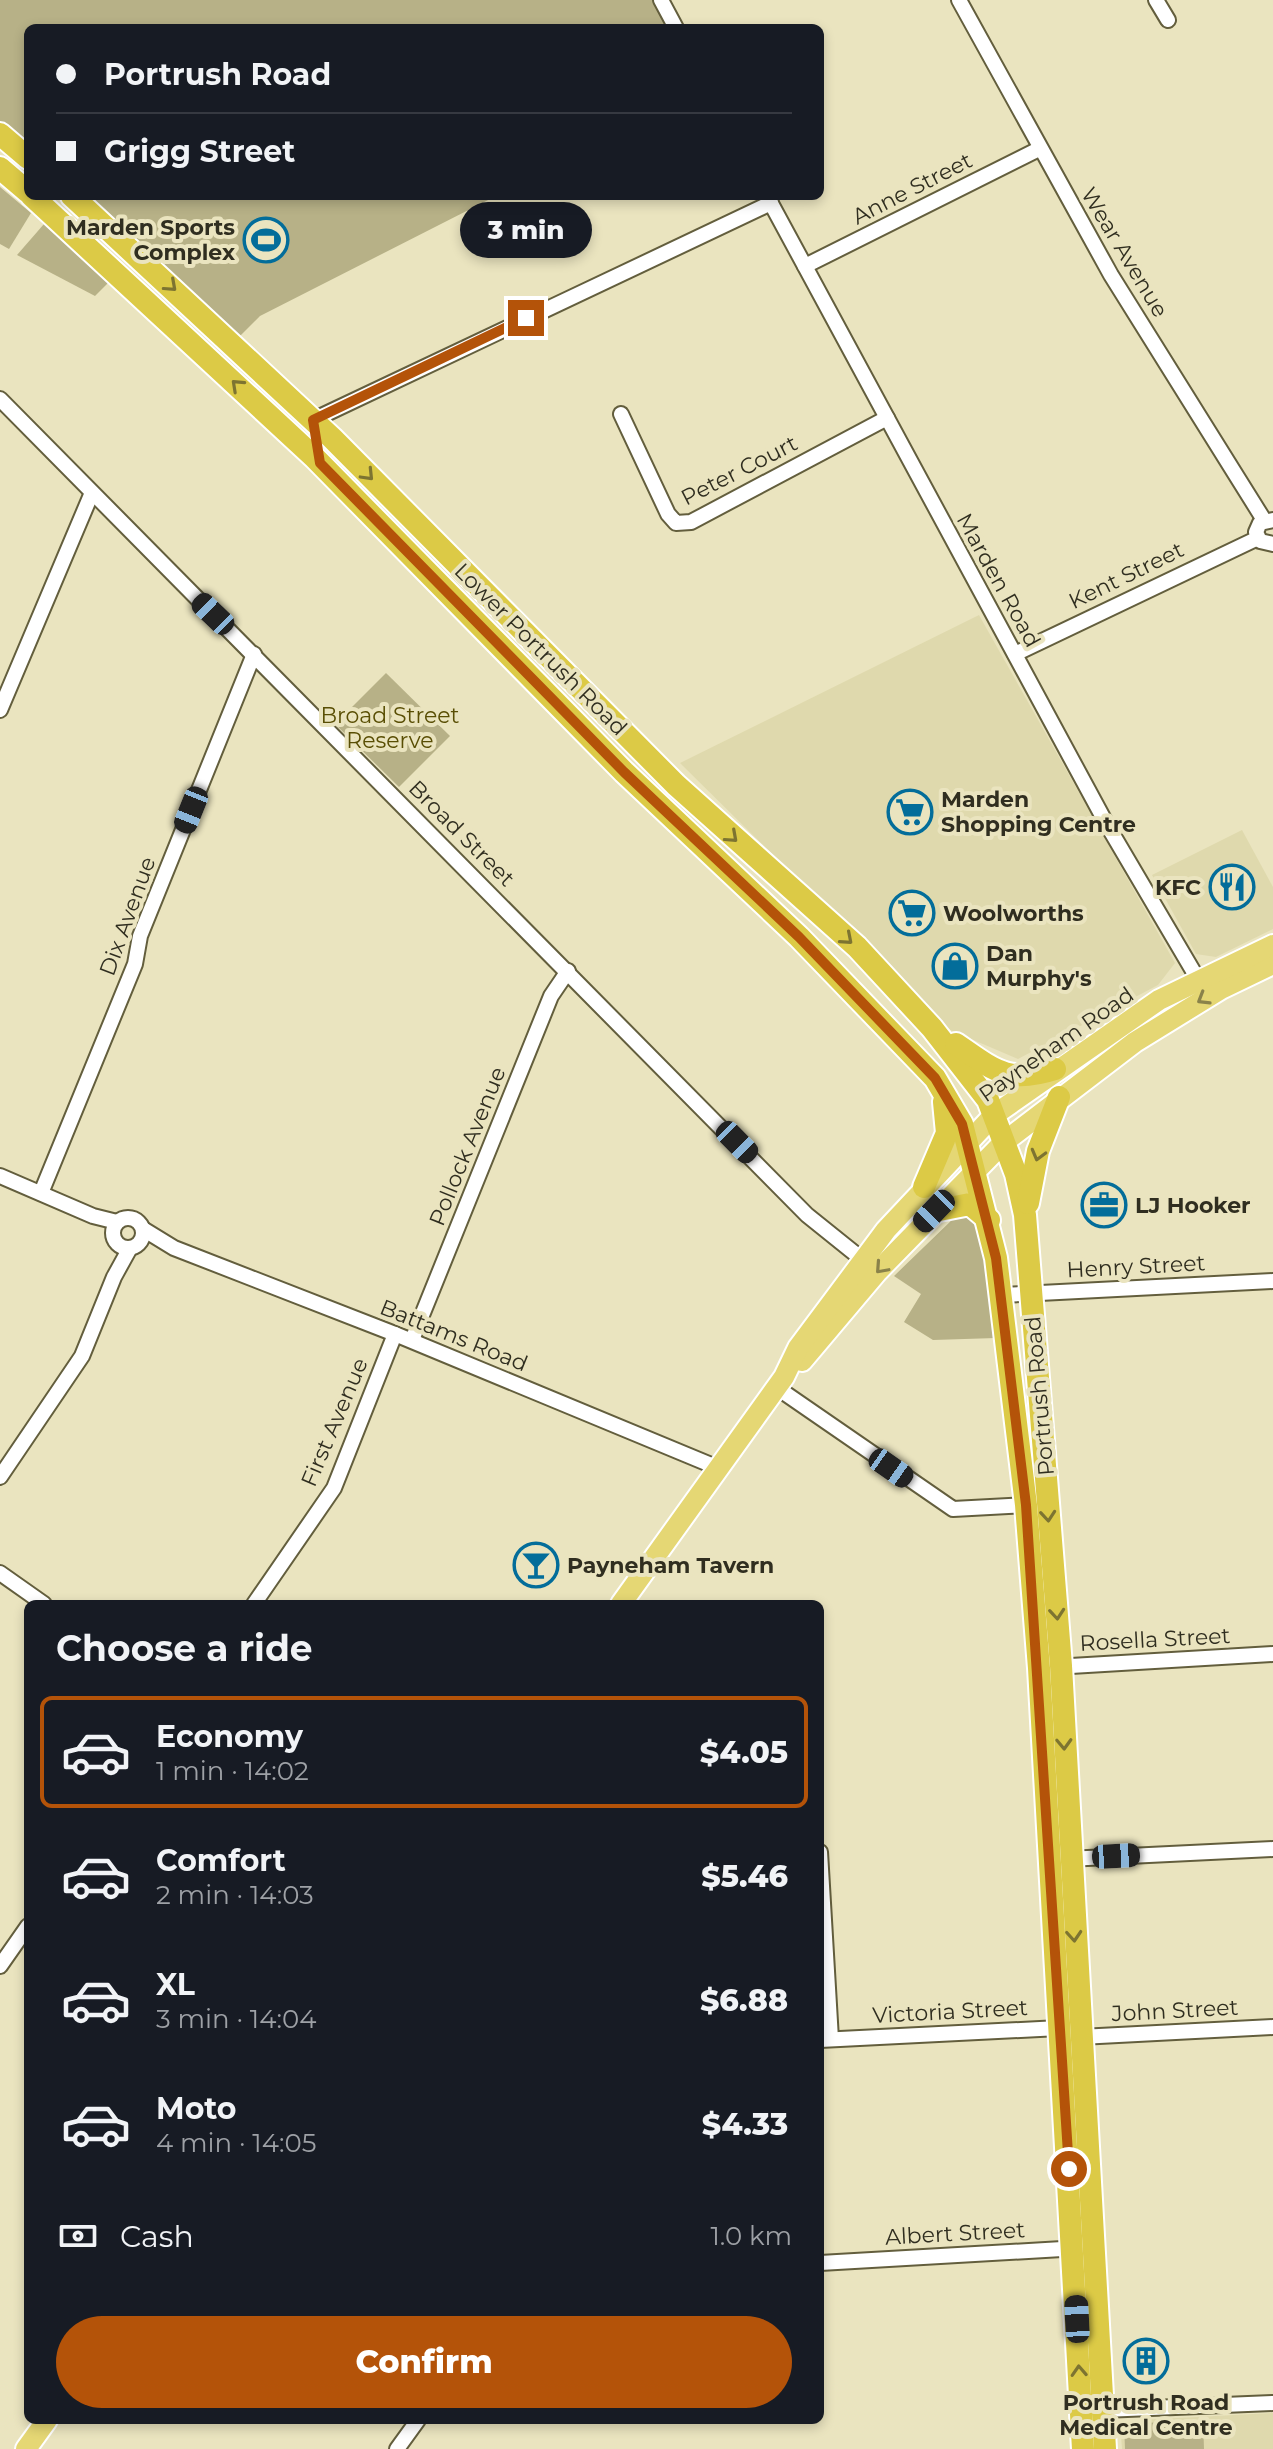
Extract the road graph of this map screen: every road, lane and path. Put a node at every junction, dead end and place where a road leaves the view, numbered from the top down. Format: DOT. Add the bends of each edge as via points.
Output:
graph roads {
  1 [pos="661,0"];
  2 [pos="959,0"];
  3 [pos="1156,0"];
  4 [pos="1168,20"];
  5 [pos="674,24"];
  6 [pos="0,134"];
  7 [pos="1039,149"];
  8 [pos="24,155"];
  9 [pos="11,171"];
  10 [pos="24,187"];
  11 [pos="76,200"];
  12 [pos="767,200"];
  13 [pos="770,200"];
  14 [pos="48,204"];
  15 [pos="805,266"];
  16 [pos="0,399"];
  17 [pos="268,413"];
  18 [pos="621,414"];
  19 [pos="887,418"];
  20 [pos="313,420"];
  21 [pos="320,463"];
  22 [pos="91,495"];
  23 [pos="1269,520"];
  24 [pos="1258,538"];
  25 [pos="1273,544"];
  26 [pos="254,654"];
  27 [pos="1015,654"];
  28 [pos="0,710"];
  29 [pos="624,772"];
  30 [pos="676,785"];
  31 [pos="692,832"];
  32 [pos="1273,945"];
  33 [pos="1273,964"];
  34 [pos="568,971"];
  35 [pos="1199,981"];
  36 [pos="932,1028"];
  37 [pos="1055,1069"];
  38 [pos="943,1090"];
  39 [pos="1059,1097"];
  40 [pos="994,1115"];
  41 [pos="967,1142"];
  42 [pos="1004,1142"];
  43 [pos="976,1170"];
  44 [pos="0,1176"];
  45 [pos="924,1187"];
  46 [pos="41,1193"];
  47 [pos="934,1211"];
  48 [pos="1025,1215"];
  49 [pos="989,1220"];
  50 [pos="143,1229"];
  51 [pos="123,1238"];
  52 [pos="174,1248"];
  53 [pos="863,1260"];
  54 [pos="1273,1281"];
  55 [pos="1031,1294"];
  56 [pos="1002,1295"];
  57 [pos="395,1334"];
  58 [pos="412,1340"];
  59 [pos="780,1382"];
  60 [pos="716,1467"];
  61 [pos="0,1477"];
  62 [pos="1026,1505"];
  63 [pos="0,1573"];
  64 [pos="38,1600"];
  65 [pos="257,1600"];
  66 [pos="624,1600"];
  67 [pos="1273,1654"];
  68 [pos="1050,1667"];
  69 [pos="1273,1849"];
  70 [pos="1060,1859"];
  71 [pos="24,1932"];
  72 [pos="0,1966"];
  73 [pos="824,1977"];
  74 [pos="1273,2027"];
  75 [pos="1070,2033"];
  76 [pos="826,2040"];
  77 [pos="1083,2248"];
  78 [pos="824,2263"];
  79 [pos="1273,2403"];
  80 [pos="1103,2410"];
  81 [pos="44,2424"];
  82 [pos="415,2424"];
  83 [pos="26,2449"];
  84 [pos="397,2449"];
  85 [pos="1083,2449"];
  86 [pos="1105,2449"];
  1 -- 5 [label="street"];
  2 -- 7 [label="street, Wear Avenue"];
  3 -- 4 [label="street"];
  6 -- 8 [label="highway"];
  7 -- 15 [label="street, Anne Street"];
  7 -- 23 [label="street, Wear Avenue" via="1113,278"];
  9 -- 10 [label="highway, Lower Portrush Road"];
  11 -- 20 [label="highway, Lower Portrush Road, one-way"];
  12 -- 20 [label="street"];
  13 -- 15 [label="street, Marden Road"];
  17 -- 14 [label="highway, Lower Portrush Road, one-way"];
  15 -- 19 [label="street, Marden Road"];
  16 -- 22 [label="street, Broad Street"];
  17 -- 20 [label="highway"];
  17 -- 21 [label="highway, Lower Portrush Road"];
  18 -- 19 [label="street, Peter Court" via="676,523 691,522"];
  19 -- 27 [label="street, Marden Road"];
  20 -- 21 [label="highway"];
  20 -- 30 [label="highway, Lower Portrush Road, one-way"];
  21 -- 29 [label="highway, Lower Portrush Road"];
  22 -- 26 [label="street, Broad Street"];
  22 -- 28 [label="street"];
  23 -- 24 [label="street" via="1257,526"];
  24 -- 25 [label="street"];
  24 -- 27 [label="street, Kent Street"];
  26 -- 34 [label="street, Broad Street"];
  26 -- 46 [label="street, Dix Avenue"];
  27 -- 35 [label="street, Marden Road"];
  29 -- 30 [label="highway"];
  29 -- 31 [label="highway, Lower Portrush Road"];
  30 -- 31 [label="highway"];
  30 -- 36 [label="highway, Lower Portrush Road, one-way" via="857,947"];
  31 -- 38 [label="highway, Lower Portrush Road"];
  32 -- 35 [label="main road, Payneham Road"];
  33 -- 39 [label="main road, Payneham Road, one-way" via="1172,1017"];
  34 -- 53 [label="street, Broad Street" via="807,1215"];
  34 -- 58 [label="street, Pollock Avenue" via="551,996"];
  35 -- 37 [label="main road, Payneham Road" via="1159,1000"];
  36 -- 37 [label="highway" via="1010,1075 1029,1077"];
  36 -- 40 [label="highway, Lower Portrush Road" via="976,1080"];
  37 -- 40 [label="main road, Payneham Road"];
  38 -- 41 [label="highway, Lower Portrush Road"];
  38 -- 45 [label="highway" via="947,1133"];
  39 -- 42 [label="main road, Payneham Road"];
  39 -- 48 [label="highway, one-way" via="1038,1151"];
  40 -- 41 [label="main road, Payneham Road"];
  40 -- 42 [label="highway, Portrush Road"];
  41 -- 43 [label="highway, Lower Portrush Road"];
  41 -- 45 [label="main road, Payneham Road"];
  42 -- 43 [label="main road, Payneham Road"];
  42 -- 48 [label="highway, Portrush Road"];
  43 -- 47 [label="main road, Payneham Road"];
  43 -- 49 [label="highway, Portrush Road"];
  44 -- 46 [label="street"];
  45 -- 53 [label="main road, Payneham Road"];
  46 -- 51 [label="street" via="93,1216"];
  47 -- 49 [label="highway" via="970,1204"];
  47 -- 59 [label="main road, Payneham Road, one-way"];
  48 -- 55 [label="highway, Portrush Road"];
  49 -- 56 [label="highway, Portrush Road"];
  50 -- 51 [label="street" via="143,1239"];
  50 -- 51 [label="street, Battams Road" via="135,1219"];
  50 -- 52 [label="street, Battams Road"];
  51 -- 52 [label="street, Battams Road"];
  51 -- 61 [label="street" via="114,1277 82,1356"];
  52 -- 57 [label="street, Battams Road"];
  53 -- 59 [label="main road, Payneham Road" via="798,1348"];
  54 -- 55 [label="street, Henry Street"];
  55 -- 56 [label="street, Henry Street"];
  55 -- 68 [label="highway, Portrush Road, one-way"];
  56 -- 62 [label="highway, Portrush Road"];
  57 -- 58 [label="street, Battams Road"];
  57 -- 65 [label="street, First Avenue" via="334,1488"];
  58 -- 60 [label="street, Battams Road"];
  59 -- 60 [label="main road, Payneham Road"];
  59 -- 62 [label="street" via="953,1509"];
  60 -- 66 [label="main road, Payneham Road"];
  62 -- 68 [label="highway, Portrush Road"];
  63 -- 64 [label="street"];
  67 -- 68 [label="street, Rosella Street"];
  68 -- 70 [label="highway, Portrush Road"];
  69 -- 70 [label="street"];
  70 -- 75 [label="highway, Portrush Road"];
  71 -- 72 [label="street"];
  73 -- 76 [label="street"];
  74 -- 75 [label="street, John Street"];
  75 -- 76 [label="street, Victoria Street"];
  75 -- 77 [label="highway, Portrush Road"];
  77 -- 78 [label="street, Albert Street"];
  77 -- 80 [label="highway, Portrush Road"];
  85 -- 77 [label="highway, Portrush Road, one-way"];
  79 -- 80 [label="street"];
  80 -- 86 [label="highway, Portrush Road"];
  81 -- 83 [label="main road"];
  82 -- 84 [label="street"];
}
